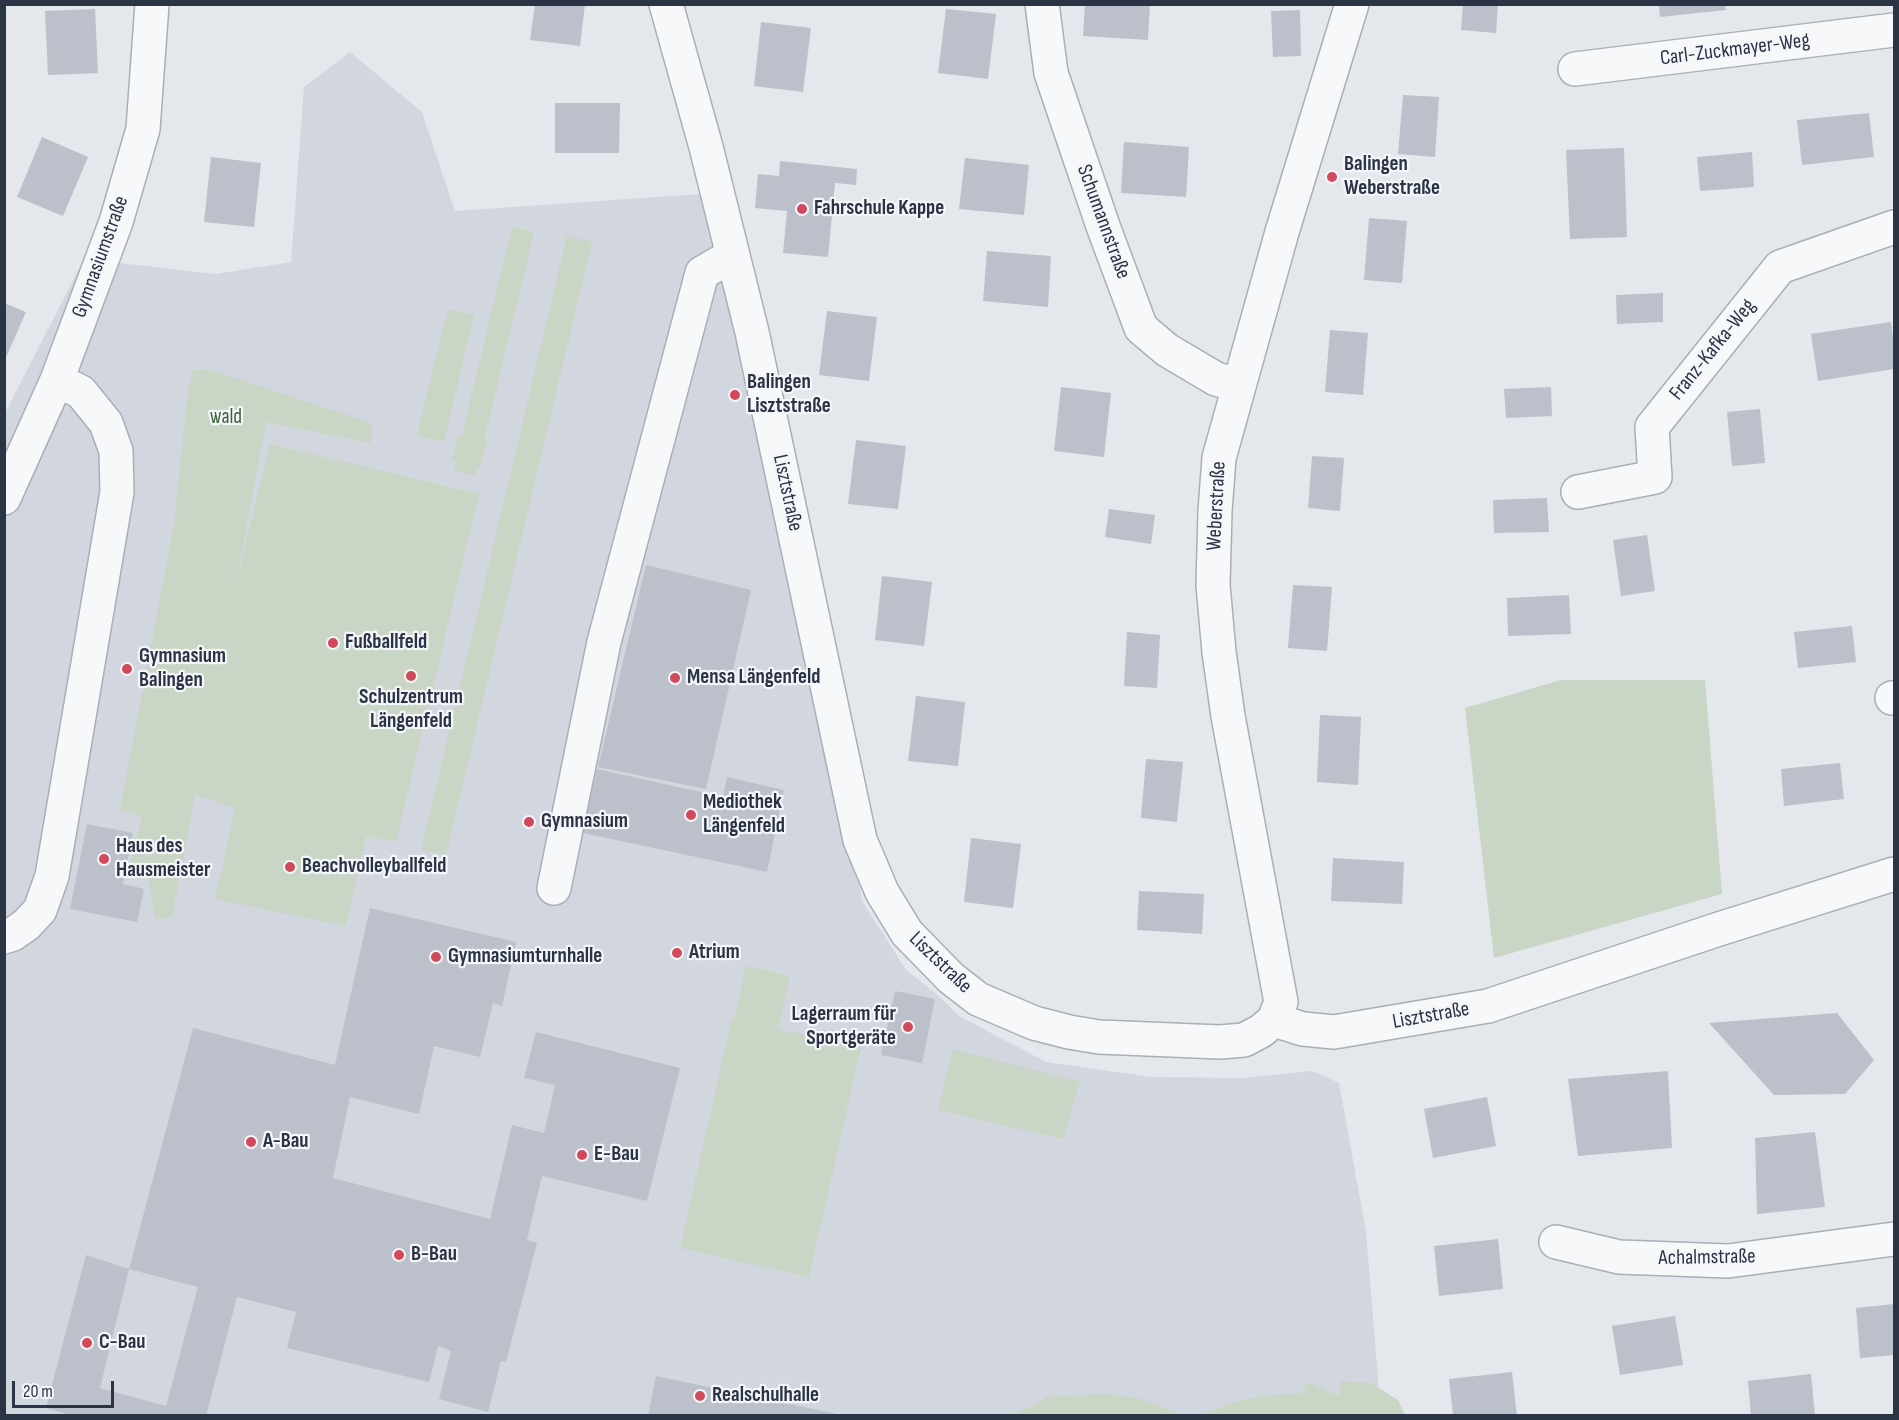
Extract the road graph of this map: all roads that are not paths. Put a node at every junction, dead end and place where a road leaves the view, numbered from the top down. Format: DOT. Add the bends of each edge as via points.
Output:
graph roads {
  1 [pos="152,4"];
  2 [pos="666,4"];
  3 [pos="1042,4"];
  4 [pos="1352,4"];
  5 [pos="1894,30"];
  6 [pos="1575,69"];
  7 [pos="1894,227"];
  8 [pos="733,255"];
  9 [pos="57,380"];
  10 [pos="1238,385"];
  11 [pos="1578,492"];
  12 [pos="4,498"];
  13 [pos="1894,874"];
  14 [pos="554,888"];
  15 [pos="4,937"];
  16 [pos="1274,1020"];
  17 [pos="1894,1239"];
  18 [pos="1556,1242"];
  1 -- 9 [label="street, Gymnasiumstraße" via="144,129 116,222"];
  2 -- 8 [label="street, Lisztstraße"];
  3 -- 10 [label="street, Schumannstraße" via="1051,73 1141,328 1167,350 1216,380"];
  4 -- 10 [label="street, Weberstraße"];
  5 -- 6 [label="street, Carl-Zuckmayer-Weg"];
  7 -- 11 [label="street, Franz-Kafka-Weg" via="1780,267 1652,427 1655,477"];
  8 -- 14 [label="street" via="702,273 604,642"];
  8 -- 16 [label="street, Lisztstraße" via="860,840 882,892 907,933 951,978 978,999 1034,1023 1069,1032 1099,1037 1220,1042 1244,1040"];
  9 -- 12 [label="street, Gymnasiumstraße"];
  9 -- 15 [label="street" via="81,392 106,423 116,451 117,492 52,876 40,910"];
  10 -- 16 [label="street, Weberstraße" via="1219,458 1214,585 1228,716 1279,984 1281,1002"];
  13 -- 16 [label="street, Lisztstraße" via="1488,1006 1334,1032 1303,1029"];
  17 -- 18 [label="street, Achalmstraße" via="1728,1262 1619,1257"];
}
